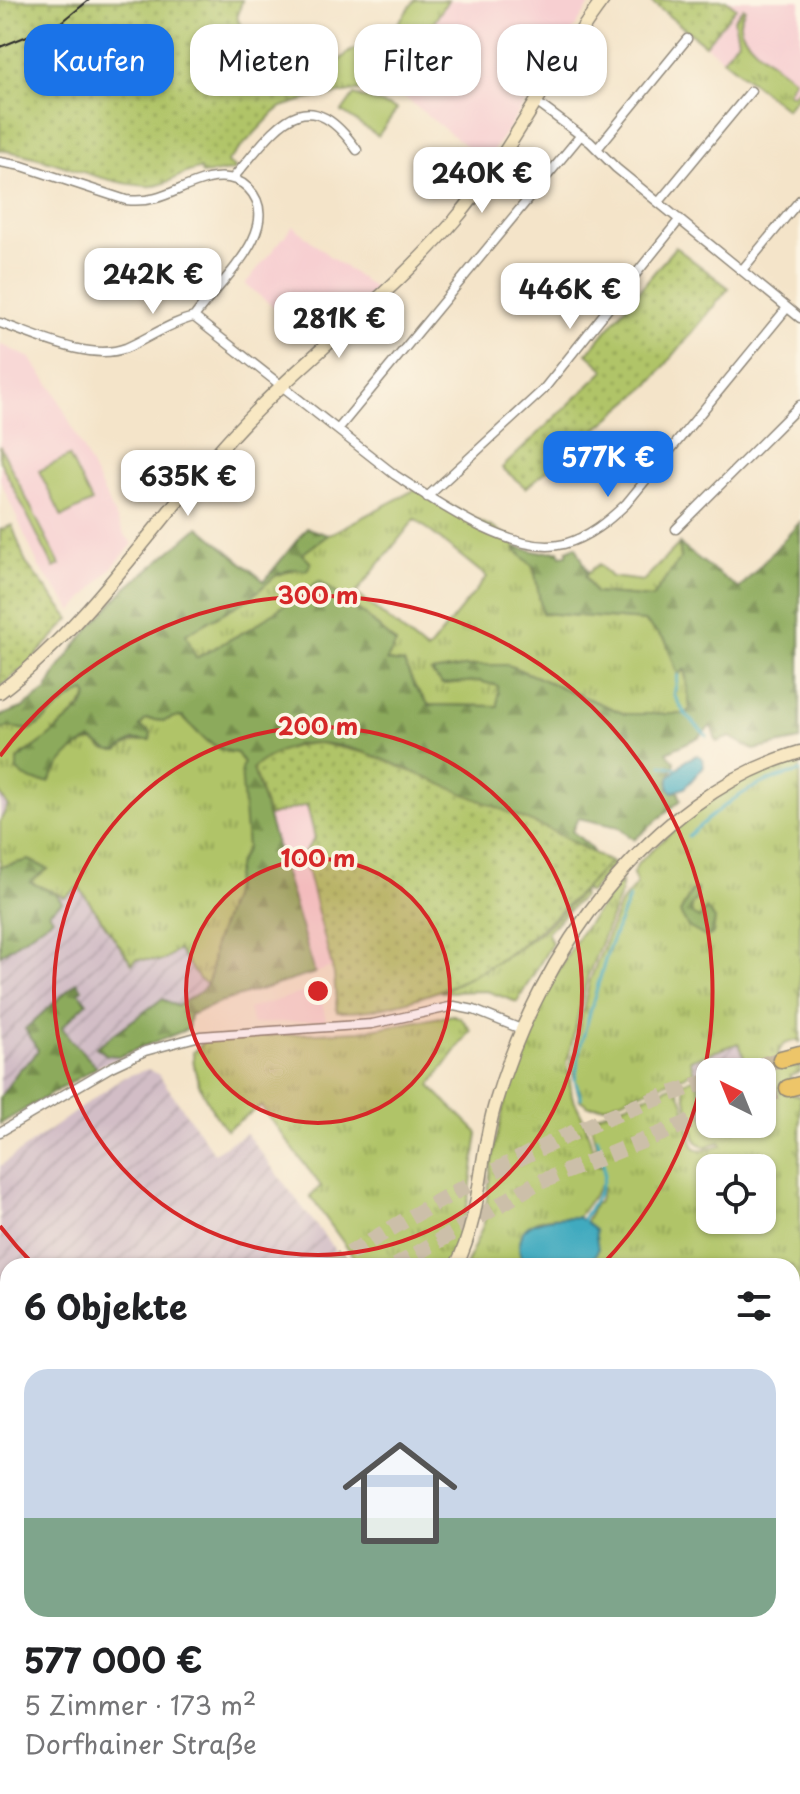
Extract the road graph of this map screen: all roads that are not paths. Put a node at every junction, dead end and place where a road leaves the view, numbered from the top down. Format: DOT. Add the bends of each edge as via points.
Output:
graph roads {
  1 [pos="603,0"];
  2 [pos="687,39"];
  3 [pos="751,91"];
  4 [pos="536,102"];
  5 [pos="581,135"];
  6 [pos="597,149"];
  7 [pos="357,150"];
  8 [pos="0,162"];
  9 [pos="233,178"];
  10 [pos="800,200"];
  11 [pos="659,202"];
  12 [pos="680,219"];
  13 [pos="742,270"];
  14 [pos="787,308"];
  15 [pos="194,317"];
  16 [pos="800,318"];
  17 [pos="0,323"];
  18 [pos="284,386"];
  19 [pos="800,405"];
  20 [pos="339,428"];
  21 [pos="427,497"];
  22 [pos="676,529"];
  23 [pos="0,692"];
  24 [pos="800,752"];
  25 [pos="521,1029"];
  26 [pos="800,1054"];
  27 [pos="781,1059"];
  28 [pos="0,1132"];
  29 [pos="459,1258"];
  1 -- 4 [label="street"];
  2 -- 6 [label="street"];
  3 -- 11 [label="street"];
  4 -- 5 [label="street"];
  4 -- 18 [label="street" via="454,221"];
  5 -- 6 [label="street"];
  5 -- 20 [label="street"];
  6 -- 11 [label="street"];
  7 -- 9 [label="street" via="323,115 300,113 278,127"];
  8 -- 9 [label="street" via="140,202 207,179"];
  9 -- 15 [label="street" via="256,197 259,228"];
  10 -- 13 [label="street"];
  11 -- 12 [label="street"];
  12 -- 13 [label="street"];
  12 -- 21 [label="street" via="543,390"];
  13 -- 14 [label="street"];
  14 -- 16 [label="street"];
  14 -- 21 [label="street" via="626,504 578,539 556,545 524,542"];
  15 -- 17 [label="street" via="103,353"];
  15 -- 18 [label="street"];
  18 -- 20 [label="street"];
  18 -- 23 [label="street" via="224,445 77,620"];
  19 -- 22 [label="street"];
  20 -- 21 [label="street"];
  24 -- 25 [label="street" via="734,779 653,841 580,925"];
  25 -- 28 [label="street" via="454,1006 372,1024 200,1036 111,1067"];
  25 -- 29 [label="street" via="492,1114 474,1216"];
  26 -- 27 [label="highway"];
}
